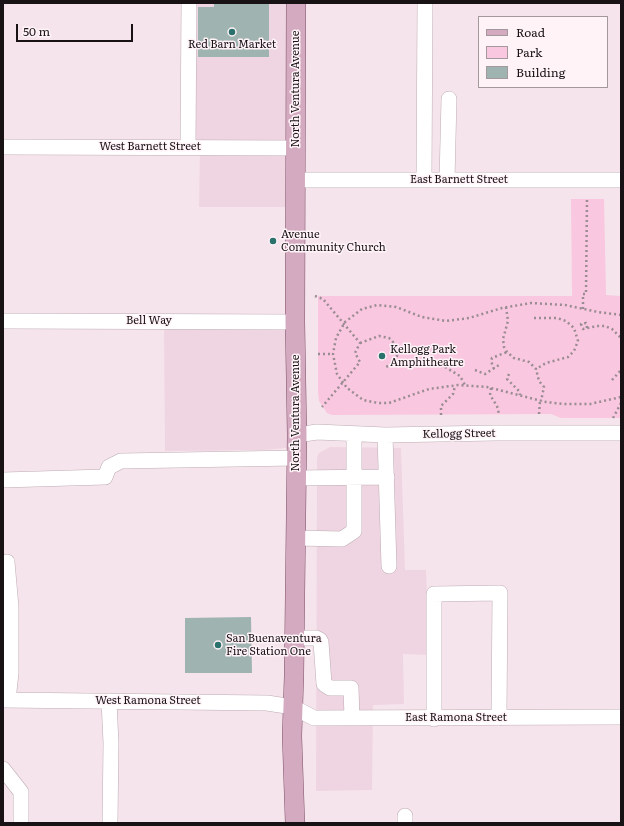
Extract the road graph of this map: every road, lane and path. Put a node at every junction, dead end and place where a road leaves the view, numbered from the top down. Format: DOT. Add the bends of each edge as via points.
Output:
graph roads {
  1 [pos="189,3"];
  2 [pos="296,3"];
  3 [pos="425,3"];
  4 [pos="449,99"];
  5 [pos="3,147"];
  6 [pos="188,148"];
  7 [pos="296,148"];
  8 [pos="296,180"];
  9 [pos="424,180"];
  10 [pos="447,180"];
  11 [pos="621,180"];
  12 [pos="587,199"];
  13 [pos="315,296"];
  14 [pos="506,307"];
  15 [pos="583,309"];
  16 [pos="621,315"];
  17 [pos="534,318"];
  18 [pos="3,321"];
  19 [pos="295,322"];
  20 [pos="344,324"];
  21 [pos="577,333"];
  22 [pos="621,338"];
  23 [pos="360,343"];
  24 [pos="507,352"];
  25 [pos="318,354"];
  26 [pos="333,354"];
  27 [pos="499,365"];
  28 [pos="444,367"];
  29 [pos="384,368"];
  30 [pos="494,369"];
  31 [pos="536,369"];
  32 [pos="475,370"];
  33 [pos="621,370"];
  34 [pos="509,374"];
  35 [pos="612,380"];
  36 [pos="342,383"];
  37 [pos="455,386"];
  38 [pos="466,387"];
  39 [pos="491,388"];
  40 [pos="520,395"];
  41 [pos="621,397"];
  42 [pos="541,401"];
  43 [pos="621,403"];
  44 [pos="322,407"];
  45 [pos="499,414"];
  46 [pos="538,414"];
  47 [pos="441,415"];
  48 [pos="613,418"];
  49 [pos="621,433"];
  50 [pos="354,434"];
  51 [pos="297,435"];
  52 [pos="385,436"];
  53 [pos="296,458"];
  54 [pos="354,477"];
  55 [pos="387,477"];
  56 [pos="296,478"];
  57 [pos="3,480"];
  58 [pos="296,538"];
  59 [pos="7,562"];
  60 [pos="389,566"];
  61 [pos="294,638"];
  62 [pos="6,700"];
  63 [pos="109,701"];
  64 [pos="293,707"];
  65 [pos="621,717"];
  66 [pos="352,718"];
  67 [pos="499,718"];
  68 [pos="434,719"];
  69 [pos="3,770"];
  70 [pos="21,823"];
  71 [pos="110,823"];
  72 [pos="295,823"];
  1 -- 6 [label="street"];
  2 -- 7 [label="main road, North Ventura Avenue"];
  3 -- 9 [label="street"];
  4 -- 10 [label="street"];
  5 -- 6 [label="street, West Barnett Street"];
  6 -- 7 [label="street, West Barnett Street"];
  7 -- 8 [label="main road, North Ventura Avenue"];
  8 -- 9 [label="street, East Barnett Street"];
  8 -- 19 [label="main road, North Ventura Avenue"];
  9 -- 10 [label="street, East Barnett Street"];
  10 -- 11 [label="street, East Barnett Street"];
  12 -- 15 [label="path" via="586,294 583,294"];
  13 -- 20 [label="path" via="323,299"];
  14 -- 15 [label="path" via="548,303"];
  14 -- 20 [label="path" via="452,321 428,319 396,307 377,305 362,309"];
  14 -- 24 [label="path" via="508,321 503,341"];
  15 -- 16 [label="path"];
  17 -- 21 [label="path" via="563,319 573,326"];
  18 -- 19 [label="street, Bell Way"];
  19 -- 51 [label="main road, North Ventura Avenue"];
  20 -- 23 [label="path"];
  20 -- 26 [label="path" via="336,338"];
  21 -- 22 [label="path" via="605,326"];
  21 -- 31 [label="path" via="576,346 568,357 546,363"];
  23 -- 29 [label="path" via="379,336 389,338 393,342 397,356 392,364"];
  23 -- 36 [label="path" via="356,353 360,362"];
  24 -- 30 [label="path" via="492,358"];
  24 -- 31 [label="path" via="514,358 529,362"];
  25 -- 26 [label="path"];
  26 -- 36 [label="path"];
  27 -- 30 [label="path"];
  28 -- 38 [label="path" via="460,376"];
  30 -- 32 [label="path" via="485,374"];
  31 -- 42 [label="path" via="539,381 544,387"];
  33 -- 35 [label="path"];
  34 -- 40 [label="path" via="507,379 520,391"];
  36 -- 37 [label="path" via="361,398 378,403 389,403 429,389"];
  36 -- 44 [label="path"];
  37 -- 38 [label="path"];
  37 -- 47 [label="path" via="454,394 442,406"];
  38 -- 39 [label="path"];
  39 -- 40 [label="path"];
  39 -- 45 [label="path" via="490,395"];
  40 -- 42 [label="path"];
  41 -- 42 [label="path" via="578,404"];
  42 -- 46 [label="path"];
  43 -- 48 [label="path"];
  49 -- 52 [label="street, Kellogg Street"];
  50 -- 51 [label="street, Kellogg Street" via="317,432"];
  50 -- 52 [label="street, Kellogg Street"];
  50 -- 54 [label="street"];
  51 -- 53 [label="main road, North Ventura Avenue"];
  52 -- 55 [label="street"];
  53 -- 56 [label="main road, North Ventura Avenue"];
  53 -- 57 [label="street" via="121,461 109,467 105,477"];
  54 -- 55 [label="street"];
  54 -- 56 [label="street"];
  54 -- 58 [label="street" via="354,531 342,539"];
  55 -- 60 [label="street"];
  56 -- 58 [label="main road, North Ventura Avenue"];
  58 -- 61 [label="main road, North Ventura Avenue"];
  59 -- 62 [label="street" via="11,607 10,673"];
  61 -- 64 [label="main road, North Ventura Avenue"];
  61 -- 66 [label="street" via="320,640 324,684 330,688 351,688"];
  62 -- 63 [label="street, West Ramona Street"];
  63 -- 64 [label="street, West Ramona Street" via="267,703"];
  63 -- 71 [label="street"];
  64 -- 66 [label="street, East Ramona Street" via="314,718"];
  64 -- 72 [label="main road, North Ventura Avenue"];
  65 -- 67 [label="street, East Ramona Street"];
  66 -- 68 [label="street, East Ramona Street"];
  67 -- 68 [label="street, East Ramona Street"];
  67 -- 68 [label="street" via="500,593 434,594"];
  69 -- 70 [label="street" via="21,792"];
}
